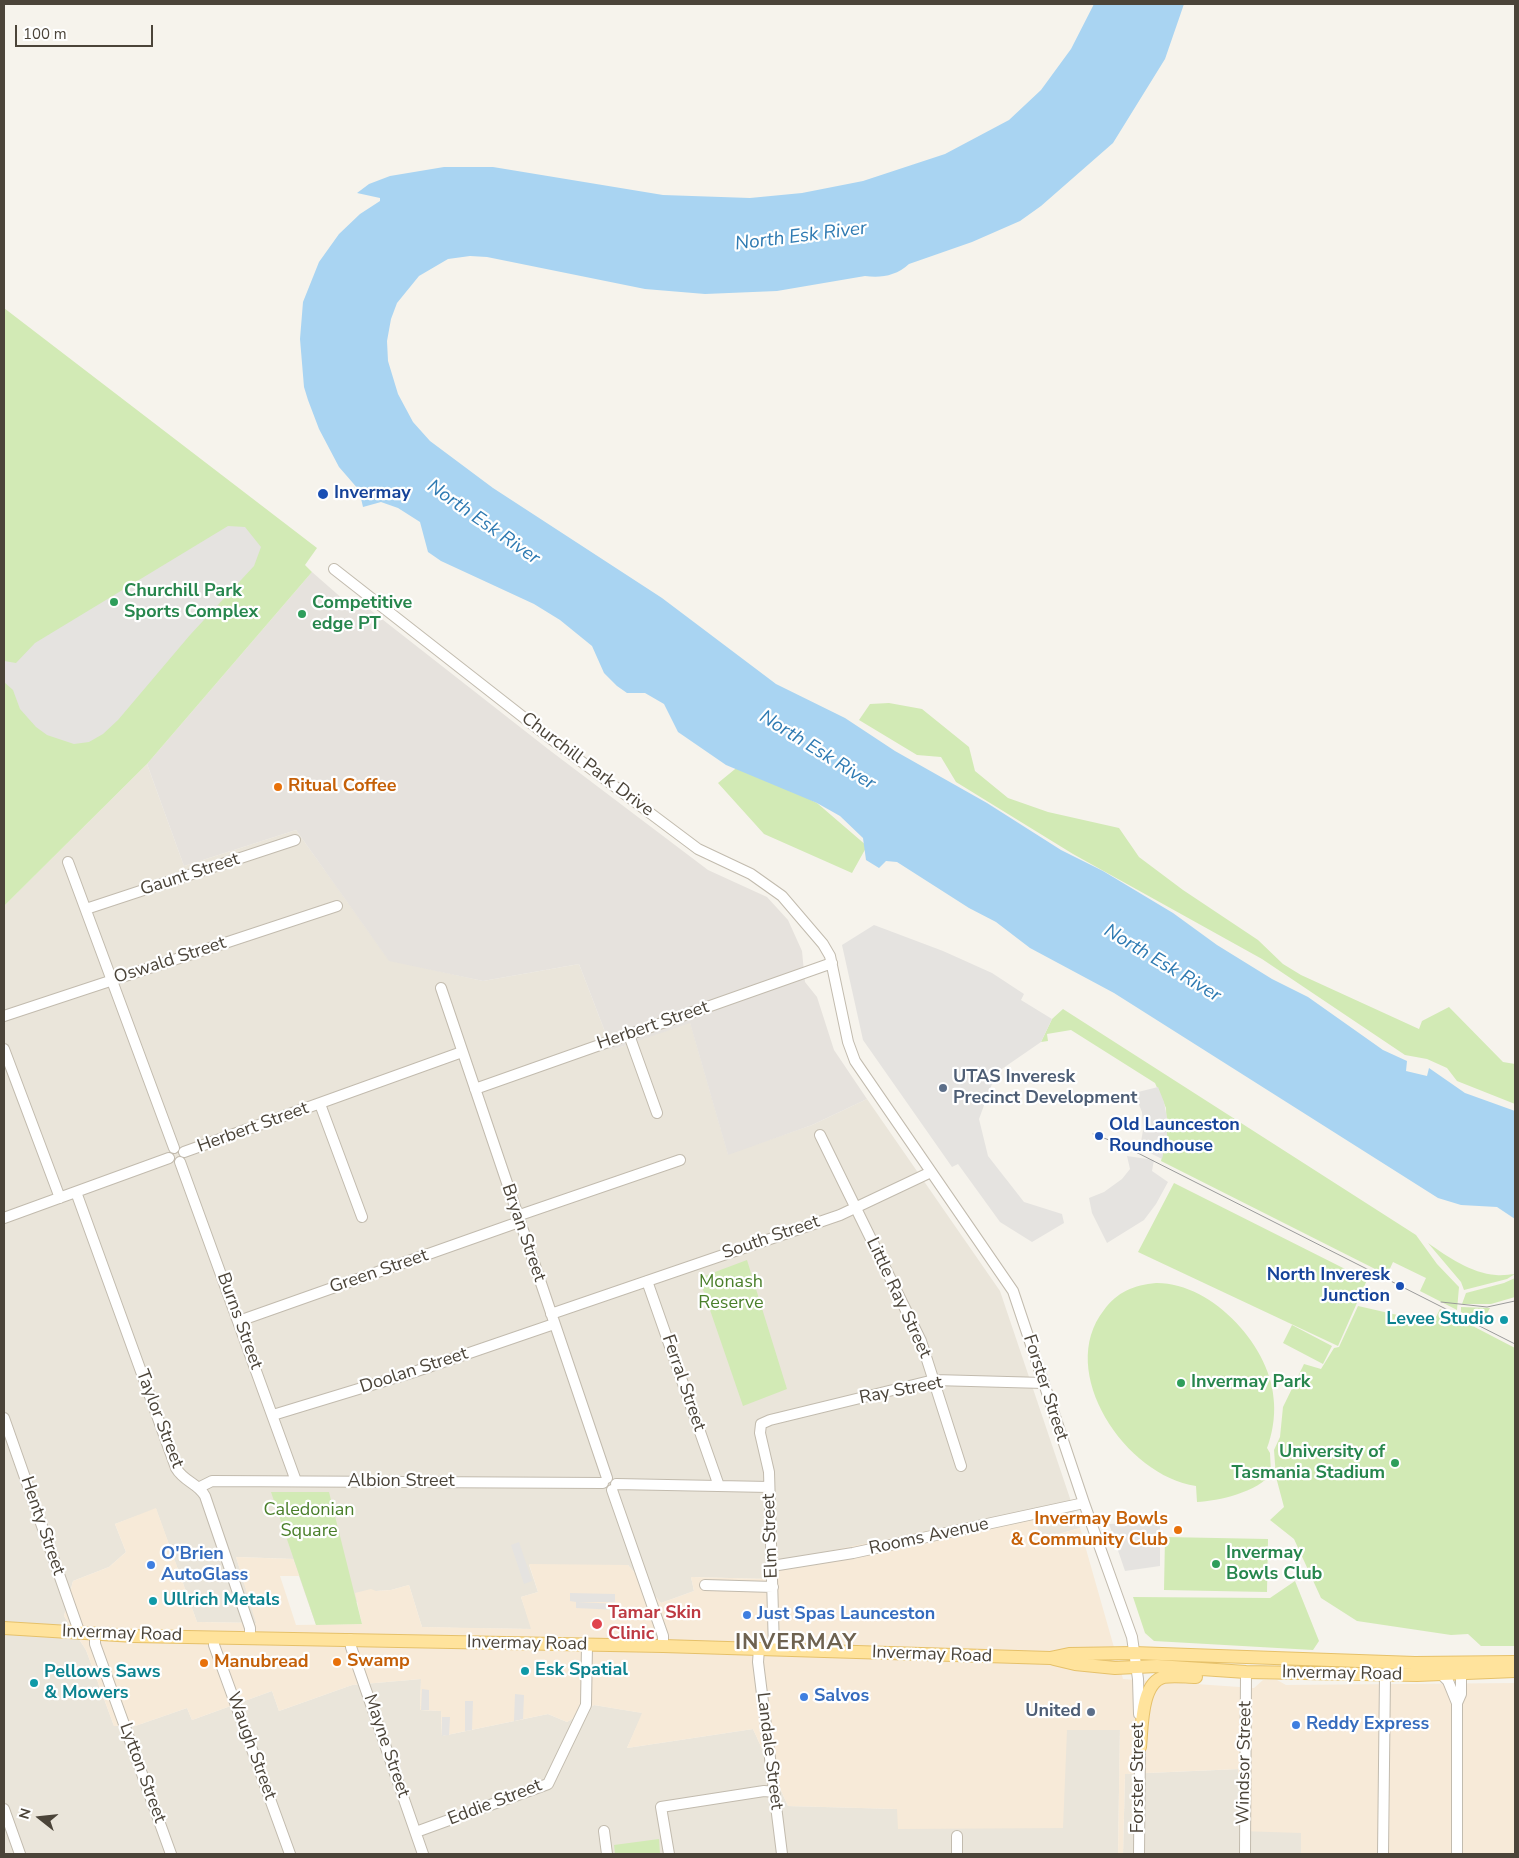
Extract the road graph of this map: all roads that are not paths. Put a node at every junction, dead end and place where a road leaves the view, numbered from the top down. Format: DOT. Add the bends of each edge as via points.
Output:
graph roads {
  1 [pos="334,569"];
  2 [pos="294,840"];
  3 [pos="68,862"];
  4 [pos="337,906"];
  5 [pos="86,909"];
  6 [pos="832,963"];
  7 [pos="112,980"];
  8 [pos="441,988"];
  9 [pos="4,1016"];
  10 [pos="629,1035"];
  11 [pos="4,1050"];
  12 [pos="462,1052"];
  13 [pos="475,1088"];
  14 [pos="320,1104"];
  15 [pos="657,1113"];
  16 [pos="820,1135"];
  17 [pos="174,1148"];
  18 [pos="182,1157"];
  19 [pos="169,1158"];
  20 [pos="680,1160"];
  21 [pos="931,1172"];
  22 [pos="76,1192"];
  23 [pos="60,1198"];
  24 [pos="856,1208"];
  25 [pos="362,1217"];
  26 [pos="4,1218"];
  27 [pos="518,1219"];
  28 [pos="647,1281"];
  29 [pos="552,1319"];
  30 [pos="239,1321"];
  31 [pos="934,1380"];
  32 [pos="1044,1383"];
  33 [pos="273,1415"];
  34 [pos="4,1418"];
  35 [pos="761,1424"];
  36 [pos="961,1466"];
  37 [pos="605,1480"];
  38 [pos="296,1481"];
  39 [pos="719,1486"];
  40 [pos="769,1486"];
  41 [pos="200,1487"];
  42 [pos="614,1487"];
  43 [pos="1084,1503"];
  44 [pos="772,1566"];
  45 [pos="705,1585"];
  46 [pos="773,1587"];
  47 [pos="4,1628"];
  48 [pos="80,1634"];
  49 [pos="95,1634"];
  50 [pos="214,1637"];
  51 [pos="250,1638"];
  52 [pos="350,1639"];
  53 [pos="587,1645"];
  54 [pos="663,1646"];
  55 [pos="759,1649"];
  56 [pos="774,1650"];
  57 [pos="1134,1653"];
  58 [pos="1050,1658"];
  59 [pos="1515,1662"];
  60 [pos="1136,1667"];
  61 [pos="1460,1667"];
  62 [pos="1515,1671"];
  63 [pos="1241,1672"];
  64 [pos="1440,1673"];
  65 [pos="1385,1675"];
  66 [pos="1457,1703"];
  67 [pos="1140,1747"];
  68 [pos="774,1792"];
  69 [pos="4,1809"];
  70 [pos="604,1831"];
  71 [pos="416,1832"];
  72 [pos="957,1836"];
  73 [pos="20,1854"];
  74 [pos="171,1854"];
  75 [pos="290,1854"];
  76 [pos="423,1854"];
  77 [pos="607,1854"];
  78 [pos="669,1854"];
  79 [pos="782,1854"];
  80 [pos="957,1854"];
  81 [pos="1140,1854"];
  82 [pos="1244,1854"];
  83 [pos="1383,1854"];
  84 [pos="1458,1854"];
  1 -- 6 [label="street, Churchill Park Drive" via="698,849 773,888 822,944"];
  2 -- 5 [label="street, Gaunt Street"];
  3 -- 5 [label="street"];
  4 -- 7 [label="street, Oswald Street"];
  5 -- 7 [label="street"];
  6 -- 10 [label="street, Herbert Street"];
  6 -- 21 [label="street, Forster Street" via="846,1036 855,1061"];
  7 -- 9 [label="street, Oswald Street"];
  7 -- 17 [label="street"];
  8 -- 12 [label="street, Bryan Street"];
  10 -- 13 [label="street, Herbert Street"];
  10 -- 15 [label="street"];
  11 -- 23 [label="street"];
  12 -- 13 [label="street, Bryan Street"];
  12 -- 14 [label="street, Herbert Street"];
  13 -- 27 [label="street, Bryan Street"];
  14 -- 18 [label="street, Herbert Street"];
  14 -- 25 [label="street"];
  16 -- 24 [label="street, Little Ray Street"];
  17 -- 18 [label="street" via="181,1148"];
  17 -- 19 [label="street"];
  18 -- 19 [label="street" via="172,1162"];
  18 -- 30 [label="street, Burns Street"];
  19 -- 22 [label="street"];
  20 -- 27 [label="street, Green Street"];
  21 -- 24 [label="street, South Street"];
  21 -- 32 [label="street, Forster Street" via="1009,1282"];
  22 -- 23 [label="street"];
  22 -- 41 [label="street, Taylor Street" via="176,1468 180,1476"];
  23 -- 26 [label="street"];
  24 -- 28 [label="street, South Street"];
  24 -- 31 [label="street, Little Ray Street" via="921,1341"];
  27 -- 29 [label="street, Bryan Street"];
  27 -- 30 [label="street, Green Street"];
  28 -- 29 [label="street, South Street"];
  28 -- 39 [label="street, Ferral Street"];
  29 -- 33 [label="street, Doolan Street" via="411,1374"];
  29 -- 37 [label="street, Bryan Street"];
  30 -- 33 [label="street, Burns Street"];
  31 -- 32 [label="street, Ray Street"];
  31 -- 35 [label="street, Ray Street"];
  31 -- 36 [label="street, Little Ray Street"];
  32 -- 43 [label="street, Forster Street"];
  33 -- 38 [label="street, Burns Street"];
  34 -- 48 [label="street, Henty Street"];
  35 -- 40 [label="street, Elm Street"];
  37 -- 38 [label="street, Albion Street"];
  37 -- 42 [label="street" via="613,1478"];
  38 -- 41 [label="street, Albion Street" via="212,1481"];
  39 -- 40 [label="street"];
  39 -- 42 [label="street"];
  40 -- 44 [label="street, Elm Street"];
  41 -- 51 [label="street" via="250,1628"];
  42 -- 54 [label="street" via="663,1636"];
  43 -- 44 [label="street, Rooms Avenue" via="853,1553"];
  43 -- 57 [label="street, Forster Street" via="1132,1637"];
  44 -- 46 [label="street, Elm Street"];
  45 -- 46 [label="street"];
  46 -- 56 [label="street, Elm Street"];
  47 -- 48 [label="main road, Invermay Road"];
  48 -- 49 [label="main road, Invermay Road"];
  49 -- 50 [label="main road, Invermay Road"];
  49 -- 74 [label="street, Lytton Street" via="95,1644"];
  50 -- 51 [label="main road, Invermay Road"];
  50 -- 75 [label="street, Waugh Street"];
  51 -- 52 [label="main road, Invermay Road"];
  52 -- 53 [label="main road, Invermay Road"];
  52 -- 71 [label="street, Mayne Street"];
  53 -- 54 [label="main road, Invermay Road"];
  53 -- 71 [label="street, Eddie Street" via="586,1705 548,1784"];
  54 -- 55 [label="main road, Invermay Road"];
  55 -- 56 [label="main road, Invermay Road"];
  55 -- 68 [label="street, Landale Street"];
  56 -- 58 [label="main road, Invermay Road"];
  57 -- 58 [label="main road, Invermay Road" via="1069,1654"];
  57 -- 60 [label="street, Forster Street"];
  57 -- 61 [label="main road, Invermay Road"];
  58 -- 60 [label="main road, Invermay Road" via="1075,1664"];
  59 -- 61 [label="main road, Invermay Road"];
  60 -- 63 [label="main road, Invermay Road"];
  60 -- 67 [label="street, Forster Street"];
  61 -- 62 [label="main road, Invermay Road"];
  61 -- 64 [label="main road, Invermay Road"];
  61 -- 66 [label="street" via="1461,1694"];
  63 -- 65 [label="main road, Invermay Road"];
  63 -- 67 [label="main road" via="1157,1680 1146,1698"];
  63 -- 82 [label="street, Windsor Street"];
  64 -- 65 [label="main road, Invermay Road"];
  64 -- 66 [label="street" via="1448,1681"];
  65 -- 83 [label="street"];
  66 -- 84 [label="street"];
  67 -- 81 [label="street, Forster Street"];
  68 -- 78 [label="street" via="661,1807"];
  68 -- 79 [label="street, Landale Street"];
  69 -- 73 [label="street"];
  70 -- 77 [label="street"];
  71 -- 76 [label="street, Mayne Street"];
  72 -- 80 [label="street"];
}
